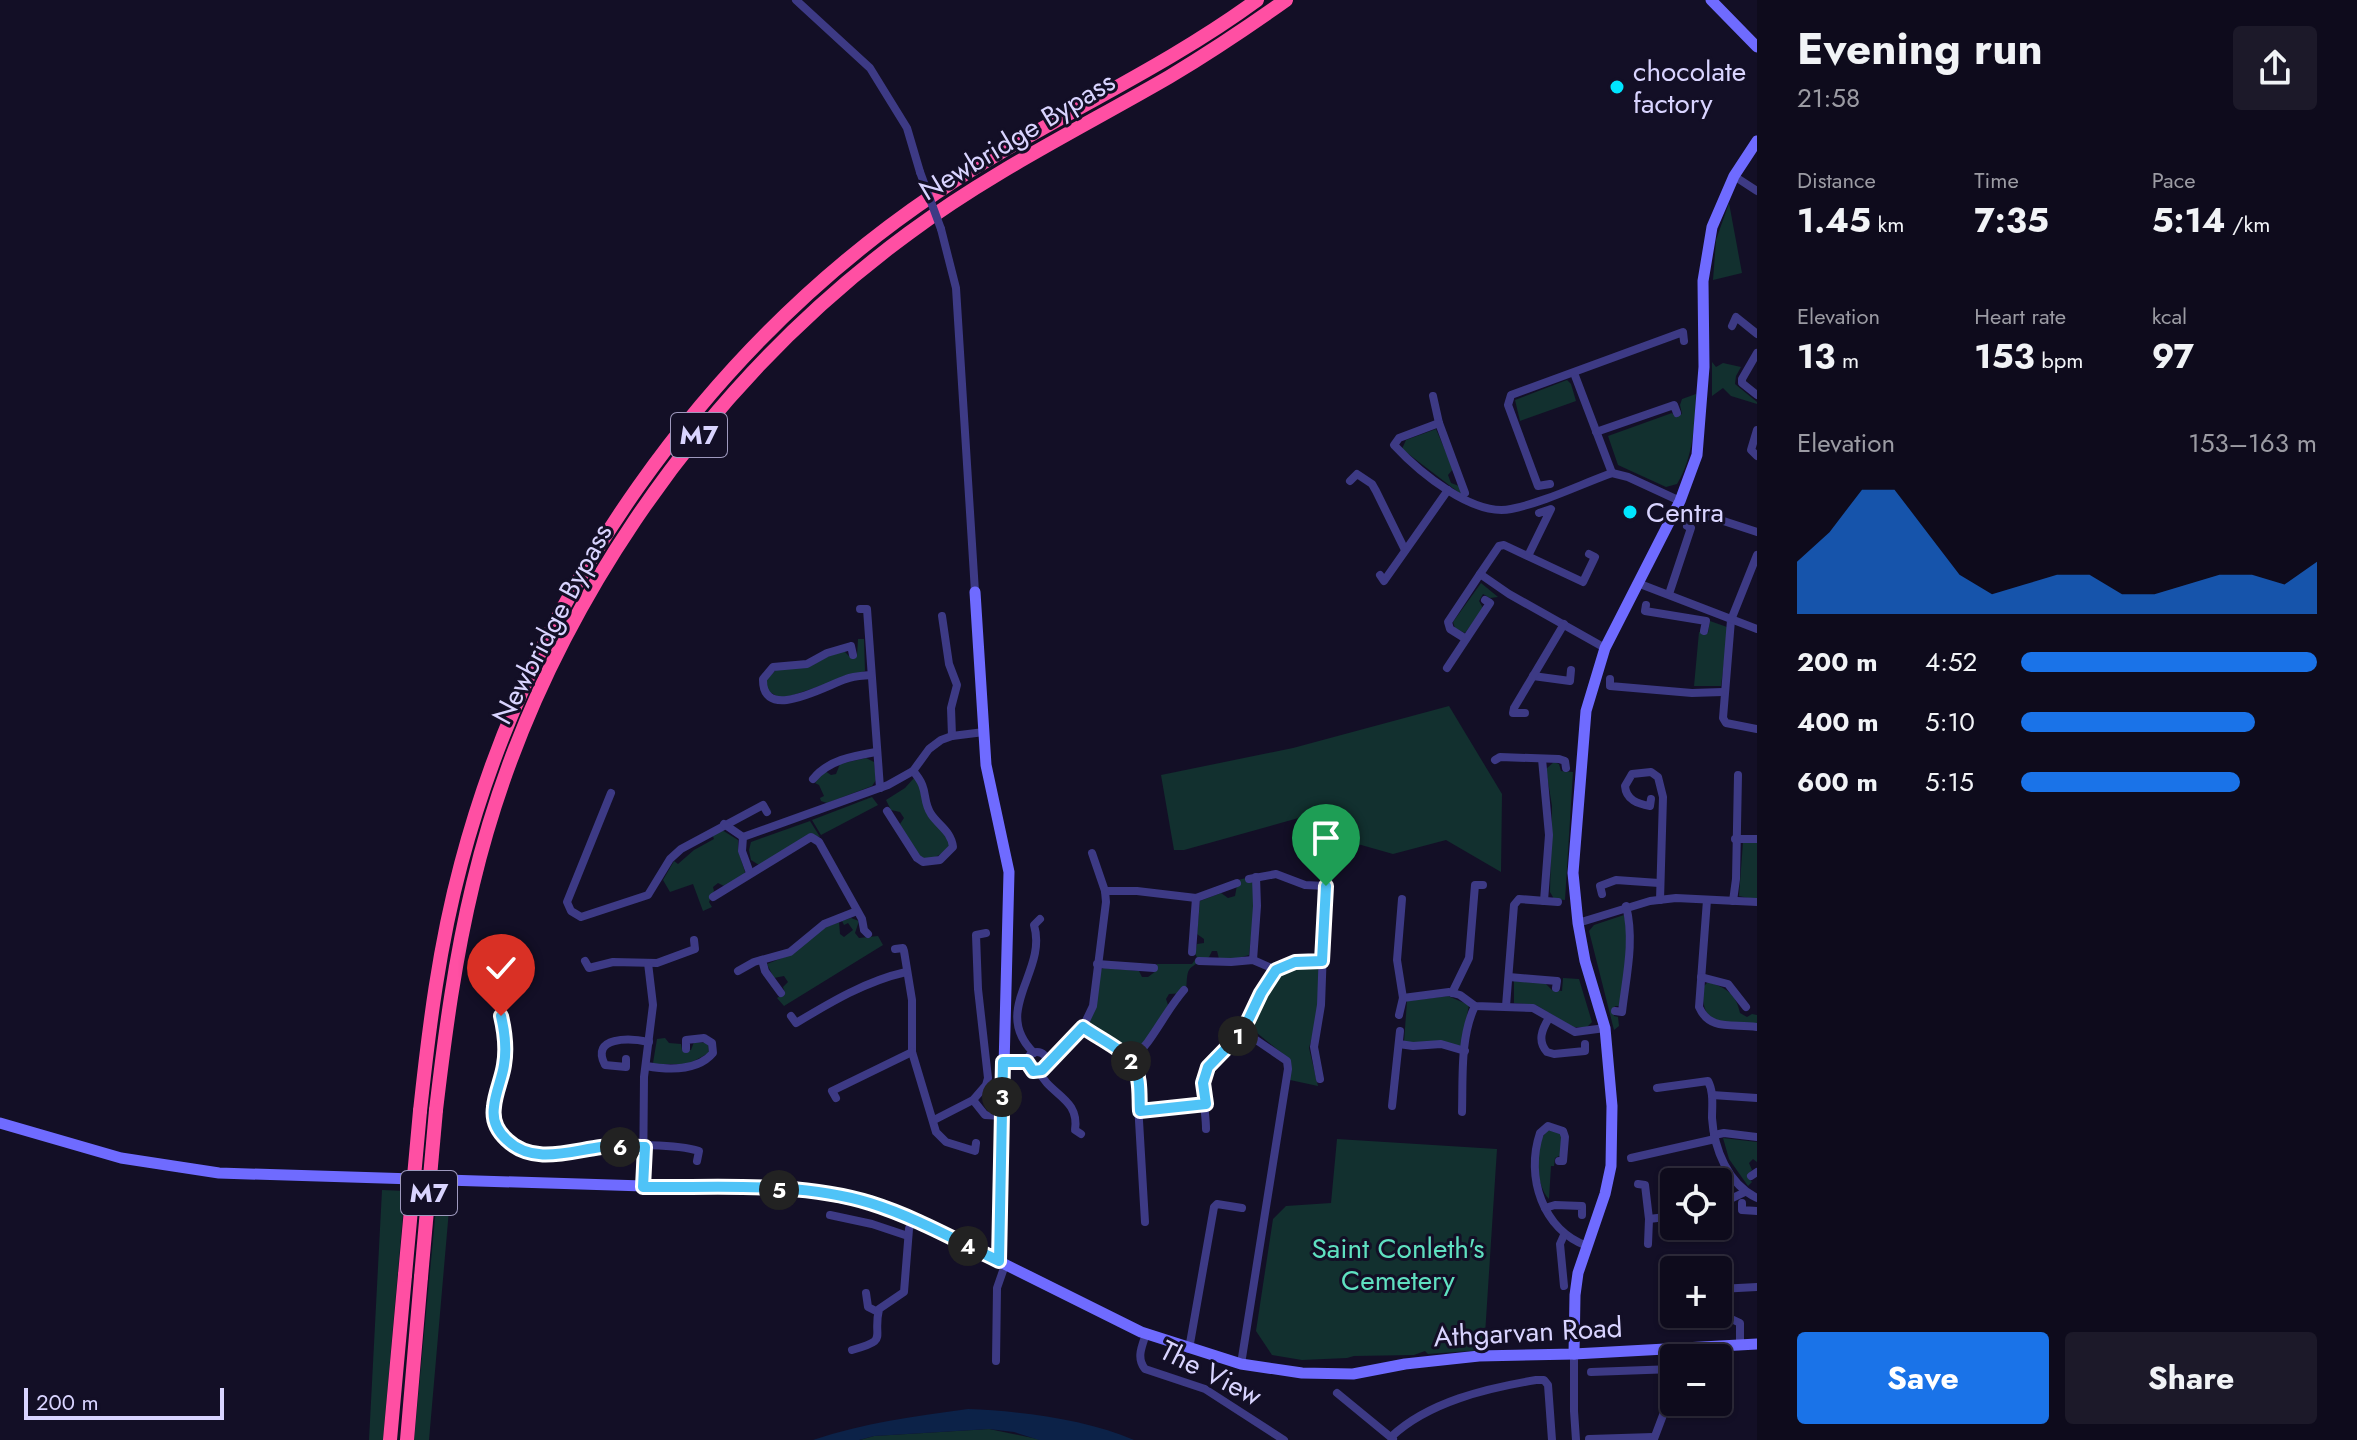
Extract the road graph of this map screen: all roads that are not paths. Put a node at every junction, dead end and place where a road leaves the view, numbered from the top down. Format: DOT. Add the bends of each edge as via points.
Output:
graph roads {
  1 [pos="796,0"];
  2 [pos="1257,0"];
  3 [pos="1286,0"];
  4 [pos="1711,0"];
  5 [pos="1757,47"];
  6 [pos="1757,141"];
  7 [pos="1734,176"];
  8 [pos="1757,191"];
  9 [pos="1732,326"];
  10 [pos="1757,334"];
  11 [pos="1684,341"];
  12 [pos="1757,353"];
  13 [pos="1574,373"];
  14 [pos="1757,395"];
  15 [pos="1433,396"];
  16 [pos="1677,413"];
  17 [pos="1439,423"];
  18 [pos="1757,430"];
  19 [pos="1596,432"];
  20 [pos="1757,456"];
  21 [pos="1612,473"];
  22 [pos="1350,481"];
  23 [pos="1550,484"];
  24 [pos="1448,490"];
  25 [pos="1465,493"];
  26 [pos="1680,501"];
  27 [pos="1539,513"];
  28 [pos="1757,532"];
  29 [pos="1405,550"];
  30 [pos="1589,554"];
  31 [pos="1757,555"];
  32 [pos="1528,556"];
  33 [pos="1480,574"];
  34 [pos="1380,575"];
  35 [pos="1640,584"];
  36 [pos="975,592"];
  37 [pos="1669,594"];
  38 [pos="1485,600"];
  39 [pos="1681,600"];
  40 [pos="1646,605"];
  41 [pos="860,609"];
  42 [pos="942,616"];
  43 [pos="1676,616"];
  44 [pos="1731,620"];
  45 [pos="1564,624"];
  46 [pos="1757,629"];
  47 [pos="1704,631"];
  48 [pos="1466,639"];
  49 [pos="1605,648"];
  50 [pos="853,655"];
  51 [pos="1447,668"];
  52 [pos="1571,670"];
  53 [pos="871,675"];
  54 [pos="1533,676"];
  55 [pos="1610,679"];
  56 [pos="1723,692"];
  57 [pos="1525,713"];
  58 [pos="1757,729"];
  59 [pos="984,732"];
  60 [pos="952,736"];
  61 [pos="876,752"];
  62 [pos="1542,759"];
  63 [pos="1495,760"];
  64 [pos="1566,768"];
  65 [pos="913,771"];
  66 [pos="1738,775"];
  67 [pos="813,779"];
  68 [pos="880,788"];
  69 [pos="611,793"];
  70 [pos="1651,799"];
  71 [pos="887,811"];
  72 [pos="767,812"];
  73 [pos="724,824"];
  74 [pos="743,837"];
  75 [pos="1735,839"];
  76 [pos="1757,839"];
  77 [pos="1092,853"];
  78 [pos="1330,871"];
  79 [pos="750,873"];
  80 [pos="1237,883"];
  81 [pos="1659,883"];
  82 [pos="1483,885"];
  83 [pos="1228,886"];
  84 [pos="1326,886"];
  85 [pos="1105,891"];
  86 [pos="716,892"];
  87 [pos="1602,894"];
  88 [pos="1232,896"];
  89 [pos="1196,898"];
  90 [pos="1402,899"];
  91 [pos="1660,900"];
  92 [pos="1707,900"];
  93 [pos="1544,901"];
  94 [pos="1733,901"];
  95 [pos="1558,902"];
  96 [pos="1757,902"];
  97 [pos="1626,906"];
  98 [pos="857,911"];
  99 [pos="1033,922"];
  100 [pos="1578,923"];
  101 [pos="864,933"];
  102 [pos="986,933"];
  103 [pos="694,940"];
  104 [pos="1193,941"];
  105 [pos="1203,941"];
  106 [pos="895,949"];
  107 [pos="1192,952"];
  108 [pos="762,960"];
  109 [pos="1253,960"];
  110 [pos="585,961"];
  111 [pos="1199,961"];
  112 [pos="1322,961"];
  113 [pos="507,963"];
  114 [pos="648,963"];
  115 [pos="1097,964"];
  116 [pos="1148,970"];
  117 [pos="1276,970"];
  118 [pos="738,971"];
  119 [pos="906,972"];
  120 [pos="1509,977"];
  121 [pos="1701,977"];
  122 [pos="784,980"];
  123 [pos="1556,988"];
  124 [pos="1184,990"];
  125 [pos="1452,993"];
  126 [pos="1403,998"];
  127 [pos="1475,1006"];
  128 [pos="1506,1006"];
  129 [pos="1746,1007"];
  130 [pos="1615,1011"];
  131 [pos="1399,1015"];
  132 [pos="791,1016"];
  133 [pos="1549,1018"];
  134 [pos="1083,1027"];
  135 [pos="1757,1027"];
  136 [pos="1605,1028"];
  137 [pos="1243,1031"];
  138 [pos="1400,1031"];
  139 [pos="649,1042"];
  140 [pos="1399,1044"];
  141 [pos="1585,1044"];
  142 [pos="1314,1047"];
  143 [pos="1324,1047"];
  144 [pos="686,1049"];
  145 [pos="1465,1051"];
  146 [pos="912,1052"];
  147 [pos="1034,1053"];
  148 [pos="626,1059"];
  149 [pos="1131,1061"];
  150 [pos="1003,1062"];
  151 [pos="1027,1062"];
  152 [pos="1046,1062"];
  153 [pos="646,1066"];
  154 [pos="1039,1071"];
  155 [pos="1320,1079"];
  156 [pos="1657,1088"];
  157 [pos="1712,1095"];
  158 [pos="836,1098"];
  159 [pos="1757,1098"];
  160 [pos="973,1100"];
  161 [pos="1206,1104"];
  162 [pos="1392,1106"];
  163 [pos="1140,1111"];
  164 [pos="1462,1112"];
  165 [pos="1002,1116"];
  166 [pos="934,1120"];
  167 [pos="0,1123"];
  168 [pos="1206,1129"];
  169 [pos="1074,1132"];
  170 [pos="1714,1137"];
  171 [pos="1757,1137"];
  172 [pos="976,1143"];
  173 [pos="645,1147"];
  174 [pos="1631,1158"];
  175 [pos="697,1161"];
  176 [pos="1559,1161"];
  177 [pos="1638,1184"];
  178 [pos="643,1187"];
  179 [pos="1745,1192"];
  180 [pos="1732,1198"];
  181 [pos="1757,1198"];
  182 [pos="1742,1203"];
  183 [pos="1242,1208"];
  184 [pos="1545,1208"];
  185 [pos="1757,1211"];
  186 [pos="830,1215"];
  187 [pos="1582,1215"];
  188 [pos="1660,1218"];
  189 [pos="912,1219"];
  190 [pos="1649,1219"];
  191 [pos="1145,1222"];
  192 [pos="1564,1235"];
  193 [pos="908,1236"];
  194 [pos="1648,1244"];
  195 [pos="1587,1246"];
  196 [pos="1002,1263"];
  197 [pos="1564,1286"];
  198 [pos="1757,1287"];
  199 [pos="1732,1288"];
  200 [pos="866,1293"];
  201 [pos="878,1312"];
  202 [pos="1732,1320"];
  203 [pos="1146,1334"];
  204 [pos="1757,1344"];
  205 [pos="1740,1345"];
  206 [pos="1189,1349"];
  207 [pos="852,1350"];
  208 [pos="1574,1354"];
  209 [pos="996,1361"];
  210 [pos="1241,1364"];
  211 [pos="1660,1368"];
  212 [pos="1591,1372"];
  213 [pos="1337,1393"];
  214 [pos="1663,1416"];
  215 [pos="1588,1429"];
  216 [pos="1392,1439"];
  217 [pos="1654,1439"];
  218 [pos="390,1440"];
  219 [pos="407,1440"];
  220 [pos="1284,1440"];
  221 [pos="1552,1440"];
  222 [pos="1576,1440"];
  223 [pos="1589,1440"];
  1 -- 36 [label="street, bridge" via="872,72 907,128 941,229 956,288"];
  2 -- 218 [label="highway, Newbridge Bypass / M7, bridge" via="1163,61 1005,148 897,221 815,288 705,402 648,475 575,587 505,733 479,805 445,933 420,1111"];
  3 -- 219 [label="highway, Newbridge Bypass / M7, bridge" via="1170,76 1013,162 908,233 824,303 745,380 690,445 587,599 521,736 473,883 448,1006"];
  4 -- 5 [label="street"];
  6 -- 7 [label="street"];
  7 -- 8 [label="street"];
  7 -- 26 [label="street" via="1712,227 1703,281 1697,455"];
  9 -- 10 [label="street" via="1736,317"];
  11 -- 13 [label="street" via="1683,332"];
  12 -- 14 [label="street" via="1742,383"];
  13 -- 19 [label="street"];
  13 -- 23 [label="street" via="1521,390 1508,400 1538,486"];
  15 -- 17 [label="street"];
  16 -- 19 [label="street" via="1674,405"];
  17 -- 24 [label="street" via="1399,438 1394,445"];
  17 -- 25 [label="street"];
  18 -- 20 [label="street" via="1751,450"];
  19 -- 21 [label="street"];
  21 -- 24 [label="street" via="1510,509 1483,508"];
  21 -- 26 [label="street"];
  22 -- 29 [label="street" via="1357,474 1372,484"];
  24 -- 29 [label="street"];
  26 -- 35 [label="street"];
  27 -- 32 [label="street" via="1551,509"];
  28 -- 37 [label="street" via="1696,512"];
  29 -- 34 [label="street" via="1384,581"];
  30 -- 32 [label="street" via="1595,557 1580,582"];
  31 -- 44 [label="street"];
  32 -- 33 [label="street" via="1499,546"];
  33 -- 45 [label="street"];
  33 -- 48 [label="street" via="1448,622"];
  35 -- 37 [label="street"];
  35 -- 49 [label="street"];
  36 -- 59 [label="street"];
  37 -- 39 [label="street"];
  38 -- 48 [label="street" via="1490,603"];
  39 -- 43 [label="street"];
  39 -- 44 [label="street"];
  40 -- 43 [label="street" via="1645,611"];
  41 -- 53 [label="street" via="867,609"];
  42 -- 60 [label="street" via="957,685"];
  43 -- 47 [label="street" via="1706,621"];
  44 -- 46 [label="street"];
  44 -- 56 [label="street"];
  45 -- 49 [label="street"];
  45 -- 54 [label="street"];
  48 -- 51 [label="street"];
  49 -- 100 [label="street" via="1582,737 1573,873"];
  50 -- 53 [label="street" via="851,646 807,664 773,667 763,679 764,692 781,701"];
  52 -- 54 [label="street" via="1570,681"];
  53 -- 61 [label="street"];
  54 -- 57 [label="street" via="1513,713"];
  55 -- 56 [label="street" via="1610,686"];
  56 -- 58 [label="street" via="1726,723"];
  59 -- 60 [label="street"];
  59 -- 150 [label="street" via="1009,872"];
  60 -- 65 [label="street" via="929,749"];
  61 -- 67 [label="street" via="821,769"];
  61 -- 68 [label="street"];
  62 -- 63 [label="street"];
  62 -- 64 [label="street" via="1565,761"];
  62 -- 93 [label="street" via="1549,822"];
  65 -- 68 [label="street"];
  65 -- 71 [label="street" via="953,847 940,860 923,862"];
  66 -- 75 [label="street"];
  68 -- 74 [label="street"];
  69 -- 73 [label="street" via="569,895 574,915 588,916 648,895 670,859"];
  70 -- 81 [label="street" via="1650,806 1629,796 1625,786 1632,774 1651,772 1661,783"];
  72 -- 73 [label="street" via="763,805"];
  73 -- 74 [label="street"];
  74 -- 79 [label="street"];
  75 -- 76 [label="street"];
  75 -- 94 [label="street"];
  77 -- 85 [label="street"];
  78 -- 84 [label="street"];
  79 -- 86 [label="street"];
  79 -- 98 [label="street" via="811,837 819,842"];
  80 -- 83 [label="street"];
  81 -- 87 [label="street" via="1616,880 1600,886"];
  81 -- 91 [label="street"];
  82 -- 125 [label="street" via="1475,885 1469,958"];
  83 -- 88 [label="street"];
  83 -- 89 [label="street"];
  84 -- 109 [label="street" via="1276,874 1253,878"];
  84 -- 112 [label="street"];
  85 -- 89 [label="street"];
  85 -- 115 [label="street"];
  89 -- 104 [label="street"];
  90 -- 126 [label="street" via="1397,960"];
  91 -- 92 [label="street"];
  91 -- 97 [label="street"];
  92 -- 94 [label="street"];
  92 -- 121 [label="street"];
  93 -- 95 [label="street"];
  93 -- 120 [label="street" via="1519,899 1514,905"];
  94 -- 96 [label="street"];
  97 -- 100 [label="street"];
  97 -- 130 [label="street" via="1630,949 1622,1012"];
  98 -- 101 [label="street"];
  98 -- 108 [label="street" via="824,924 790,952"];
  99 -- 147 [label="street" via="1034,953 1016,1019 1020,1036"];
  100 -- 136 [label="street"];
  102 -- 160 [label="street" via="976,935 988,1078"];
  103 -- 114 [label="street" via="695,949"];
  104 -- 105 [label="street"];
  104 -- 107 [label="street"];
  106 -- 119 [label="street" via="903,948"];
  108 -- 118 [label="street"];
  108 -- 122 [label="street" via="778,990"];
  109 -- 111 [label="street" via="1231,962 1213,955"];
  109 -- 117 [label="street"];
  110 -- 114 [label="street" via="589,968"];
  112 -- 117 [label="street" via="1295,962"];
  112 -- 142 [label="street"];
  113 -- 173 [label="street" via="513,968 502,994 506,1039 493,1117 498,1130 521,1150 538,1154"];
  114 -- 139 [label="street" via="653,1005"];
  115 -- 116 [label="street"];
  115 -- 134 [label="street" via="1093,1006"];
  117 -- 137 [label="street"];
  119 -- 132 [label="street" via="852,991 796,1023"];
  119 -- 146 [label="street"];
  120 -- 123 [label="street" via="1557,981"];
  120 -- 128 [label="street"];
  121 -- 129 [label="street" via="1728,984"];
  121 -- 135 [label="street" via="1703,1016 1716,1025"];
  124 -- 149 [label="street" via="1172,998 1146,1047"];
  125 -- 126 [label="street"];
  125 -- 127 [label="street"];
  126 -- 131 [label="street"];
  127 -- 128 [label="street"];
  127 -- 145 [label="street"];
  128 -- 133 [label="street" via="1533,1008"];
  133 -- 136 [label="street" via="1575,1032"];
  133 -- 141 [label="street" via="1541,1033 1547,1052 1585,1051"];
  134 -- 149 [label="street"];
  134 -- 152 [label="street"];
  136 -- 195 [label="street" via="1612,1092 1611,1166"];
  137 -- 161 [label="street" via="1208,1067 1203,1083"];
  137 -- 210 [label="street" via="1287,1061"];
  138 -- 140 [label="street"];
  139 -- 148 [label="street" via="610,1041 600,1054 605,1065 626,1067"];
  139 -- 153 [label="street"];
  140 -- 145 [label="street" via="1441,1044"];
  140 -- 162 [label="street"];
  142 -- 143 [label="street"];
  142 -- 155 [label="street"];
  144 -- 153 [label="street" via="686,1040 704,1038 712,1043 713,1053 691,1067"];
  145 -- 164 [label="street"];
  146 -- 158 [label="street" via="832,1091"];
  146 -- 166 [label="street"];
  147 -- 151 [label="street"];
  147 -- 152 [label="street" via="1043,1054"];
  149 -- 163 [label="street"];
  150 -- 151 [label="street"];
  150 -- 165 [label="street"];
  151 -- 154 [label="street"];
  152 -- 154 [label="street"];
  153 -- 173 [label="street"];
  154 -- 169 [label="street" via="1073,1109"];
  156 -- 157 [label="street" via="1705,1080"];
  157 -- 159 [label="street"];
  157 -- 170 [label="street"];
  160 -- 165 [label="street" via="985,1115"];
  160 -- 166 [label="street"];
  161 -- 163 [label="street"];
  161 -- 168 [label="street"];
  163 -- 191 [label="street" via="1149,1207"];
  165 -- 196 [label="street"];
  166 -- 172 [label="street" via="946,1142 975,1151"];
  167 -- 178 [label="street, Athgarvan Road" via="121,1158 219,1173"];
  170 -- 171 [label="street"];
  170 -- 174 [label="street"];
  170 -- 179 [label="street" via="1728,1170"];
  173 -- 175 [label="street" via="692,1149 699,1151"];
  173 -- 178 [label="street"];
  176 -- 184 [label="street" via="1565,1137 1548,1126 1540,1133 1535,1158"];
  177 -- 190 [label="street" via="1645,1185"];
  178 -- 189 [label="street, Athgarvan Road" via="807,1191 868,1203"];
  179 -- 180 [label="street"];
  179 -- 181 [label="street"];
  182 -- 185 [label="street" via="1742,1210"];
  183 -- 206 [label="street" via="1214,1207"];
  184 -- 187 [label="street" via="1582,1206"];
  184 -- 192 [label="street"];
  186 -- 193 [label="street"];
  188 -- 190 [label="street"];
  189 -- 193 [label="street"];
  189 -- 196 [label="street, Athgarvan Road"];
  190 -- 194 [label="street"];
  192 -- 195 [label="street"];
  192 -- 197 [label="street"];
  193 -- 201 [label="street" via="906,1287"];
  195 -- 208 [label="street" via="1575,1295"];
  196 -- 203 [label="street, Athgarvan Road"];
  196 -- 209 [label="street"];
  198 -- 199 [label="street"];
  200 -- 201 [label="street" via="868,1307"];
  201 -- 207 [label="street" via="875,1341"];
  202 -- 205 [label="street" via="1740,1323"];
  203 -- 206 [label="street, Athgarvan Road"];
  203 -- 220 [label="street, The View" via="1140,1352 1145,1369 1205,1389"];
  204 -- 205 [label="street, Athgarvan Road"];
  205 -- 208 [label="street, Athgarvan Road"];
  206 -- 210 [label="street, Athgarvan Road"];
  208 -- 210 [label="street, Athgarvan Road" via="1479,1356 1353,1374"];
  208 -- 222 [label="street"];
  211 -- 212 [label="street" via="1635,1365"];
  213 -- 216 [label="street" via="1353,1400"];
  214 -- 217 [label="street"];
  215 -- 223 [label="street"];
  216 -- 221 [label="street" via="1407,1424 1480,1391 1544,1380"];
  217 -- 223 [label="street"];
}
